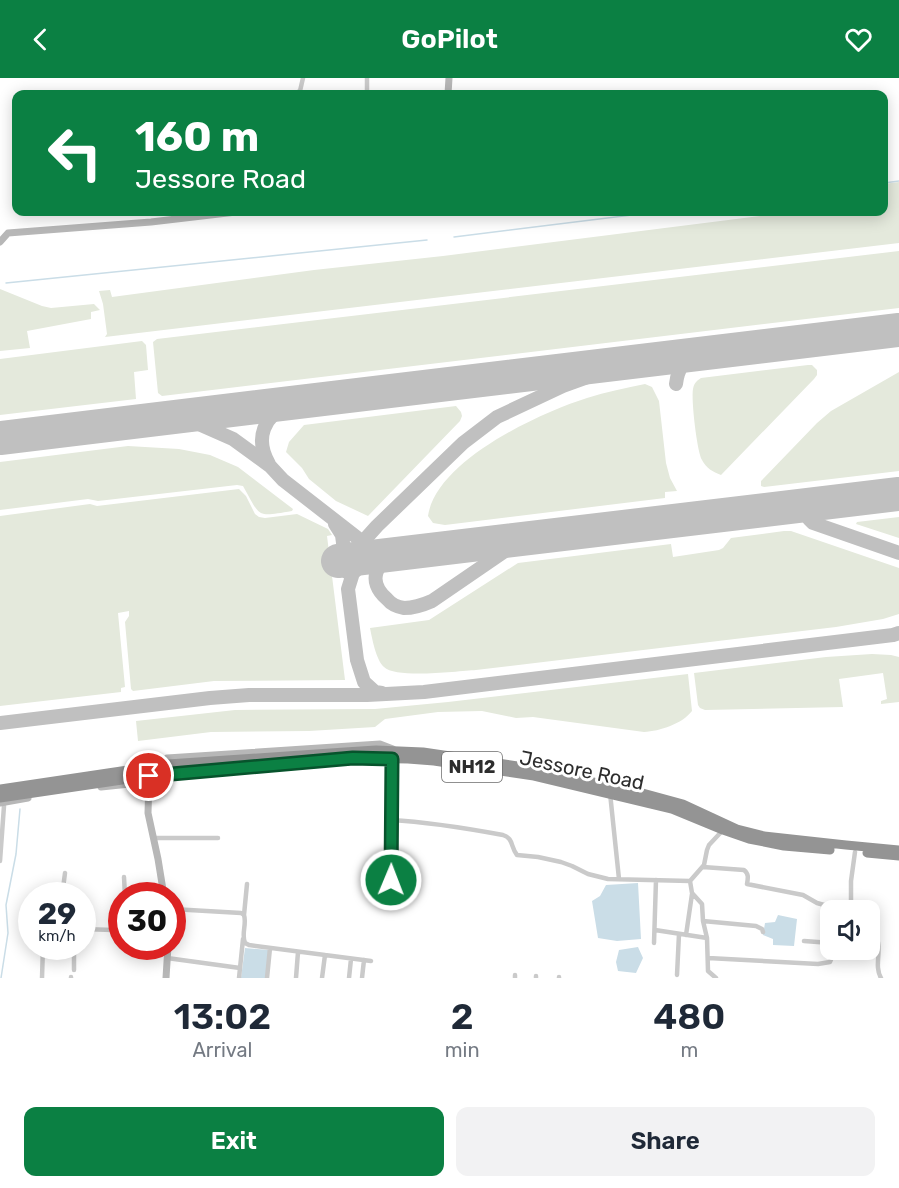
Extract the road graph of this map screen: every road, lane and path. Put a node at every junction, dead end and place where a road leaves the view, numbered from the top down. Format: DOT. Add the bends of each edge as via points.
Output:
graph roads {
  1 [pos="202,216"];
  2 [pos="0,242"];
  3 [pos="394,755"];
  4 [pos="149,775"];
  5 [pos="0,789"];
  6 [pos="610,793"];
  7 [pos="1,800"];
  8 [pos="391,820"];
  9 [pos="723,830"];
  10 [pos="154,838"];
  11 [pos="218,838"];
  12 [pos="899,849"];
  13 [pos="855,852"];
  14 [pos="899,856"];
  15 [pos="0,861"];
  16 [pos="703,867"];
  17 [pos="65,873"];
  18 [pos="124,877"];
  19 [pos="619,879"];
  20 [pos="391,880"];
  21 [pos="656,880"];
  22 [pos="690,881"];
  23 [pos="64,882"];
  24 [pos="124,882"];
  25 [pos="162,882"];
  26 [pos="247,884"];
  27 [pos="692,894"];
  28 [pos="851,900"];
  29 [pos="820,904"];
  30 [pos="186,910"];
  31 [pos="244,915"];
  32 [pos="703,921"];
  33 [pos="655,930"];
  34 [pos="763,932"];
  35 [pos="680,934"];
  36 [pos="686,935"];
  37 [pos="707,938"];
  38 [pos="243,939"];
  39 [pos="804,941"];
  40 [pos="820,942"];
  41 [pos="654,943"];
  42 [pos="270,948"];
  43 [pos="298,951"];
  44 [pos="325,955"];
  45 [pos="351,958"];
  46 [pos="708,958"];
  47 [pos="43,960"];
  48 [pos="74,960"];
  49 [pos="167,960"];
  50 [pos="182,960"];
  51 [pos="364,960"];
  52 [pos="831,960"];
  53 [pos="878,960"];
  54 [pos="372,961"];
  55 [pos="240,968"];
  56 [pos="74,970"];
  57 [pos="678,975"];
  58 [pos="879,977"];
  59 [pos="42,978"];
  60 [pos="166,978"];
  61 [pos="239,978"];
  62 [pos="267,978"];
  63 [pos="296,978"];
  64 [pos="322,978"];
  65 [pos="349,978"];
  66 [pos="362,978"];
  67 [pos="716,978"];
  1 -- 2 [label="street" via="8,233"];
  3 -- 4 [label="highway, Jessore Road / NH12"];
  3 -- 4 [label="highway, NH12" via="345,752 161,765"];
  3 -- 6 [label="highway, Jessore Road / NH12" via="534,776"];
  3 -- 8 [label="street"];
  3 -- 12 [label="highway, NH12" via="441,754 498,762 683,804 737,829 764,836"];
  4 -- 5 [label="highway, NH12"];
  4 -- 7 [label="highway, Jessore Road / NH12"];
  4 -- 10 [label="street" via="148,813"];
  6 -- 9 [label="highway, Jessore Road / NH12" via="672,809"];
  6 -- 19 [label="street"];
  7 -- 15 [label="street" via="4,806"];
  8 -- 19 [label="street" via="503,835 511,841 516,855 561,862 598,878"];
  8 -- 20 [label="street"];
  9 -- 13 [label="highway, Jessore Road / NH12" via="765,843"];
  9 -- 16 [label="street" via="706,850"];
  10 -- 11 [label="street"];
  10 -- 25 [label="street"];
  13 -- 14 [label="highway, Jessore Road / NH12"];
  13 -- 28 [label="street"];
  16 -- 22 [label="street"];
  16 -- 29 [label="street" via="744,870 747,884 803,895"];
  17 -- 23 [label="street"];
  18 -- 24 [label="street"];
  19 -- 21 [label="street"];
  21 -- 22 [label="street"];
  21 -- 33 [label="street"];
  22 -- 27 [label="street"];
  26 -- 31 [label="street"];
  27 -- 32 [label="street" via="702,904"];
  27 -- 36 [label="street"];
  30 -- 31 [label="street"];
  31 -- 38 [label="street"];
  32 -- 34 [label="street" via="751,925"];
  32 -- 37 [label="street"];
  33 -- 35 [label="street"];
  33 -- 41 [label="street"];
  35 -- 36 [label="street"];
  35 -- 57 [label="street"];
  36 -- 37 [label="street"];
  37 -- 46 [label="street"];
  38 -- 42 [label="street" via="249,945"];
  38 -- 55 [label="street"];
  39 -- 40 [label="street"];
  42 -- 43 [label="street"];
  42 -- 62 [label="street"];
  43 -- 44 [label="street"];
  43 -- 63 [label="street"];
  44 -- 45 [label="street"];
  44 -- 64 [label="street"];
  45 -- 51 [label="street"];
  45 -- 65 [label="street"];
  46 -- 52 [label="street" via="818,964"];
  46 -- 67 [label="street" via="709,973"];
  47 -- 59 [label="street"];
  48 -- 56 [label="street"];
  49 -- 60 [label="street"];
  50 -- 55 [label="street"];
  51 -- 54 [label="street"];
  51 -- 66 [label="street"];
  53 -- 58 [label="street"];
  55 -- 61 [label="street"];
}
